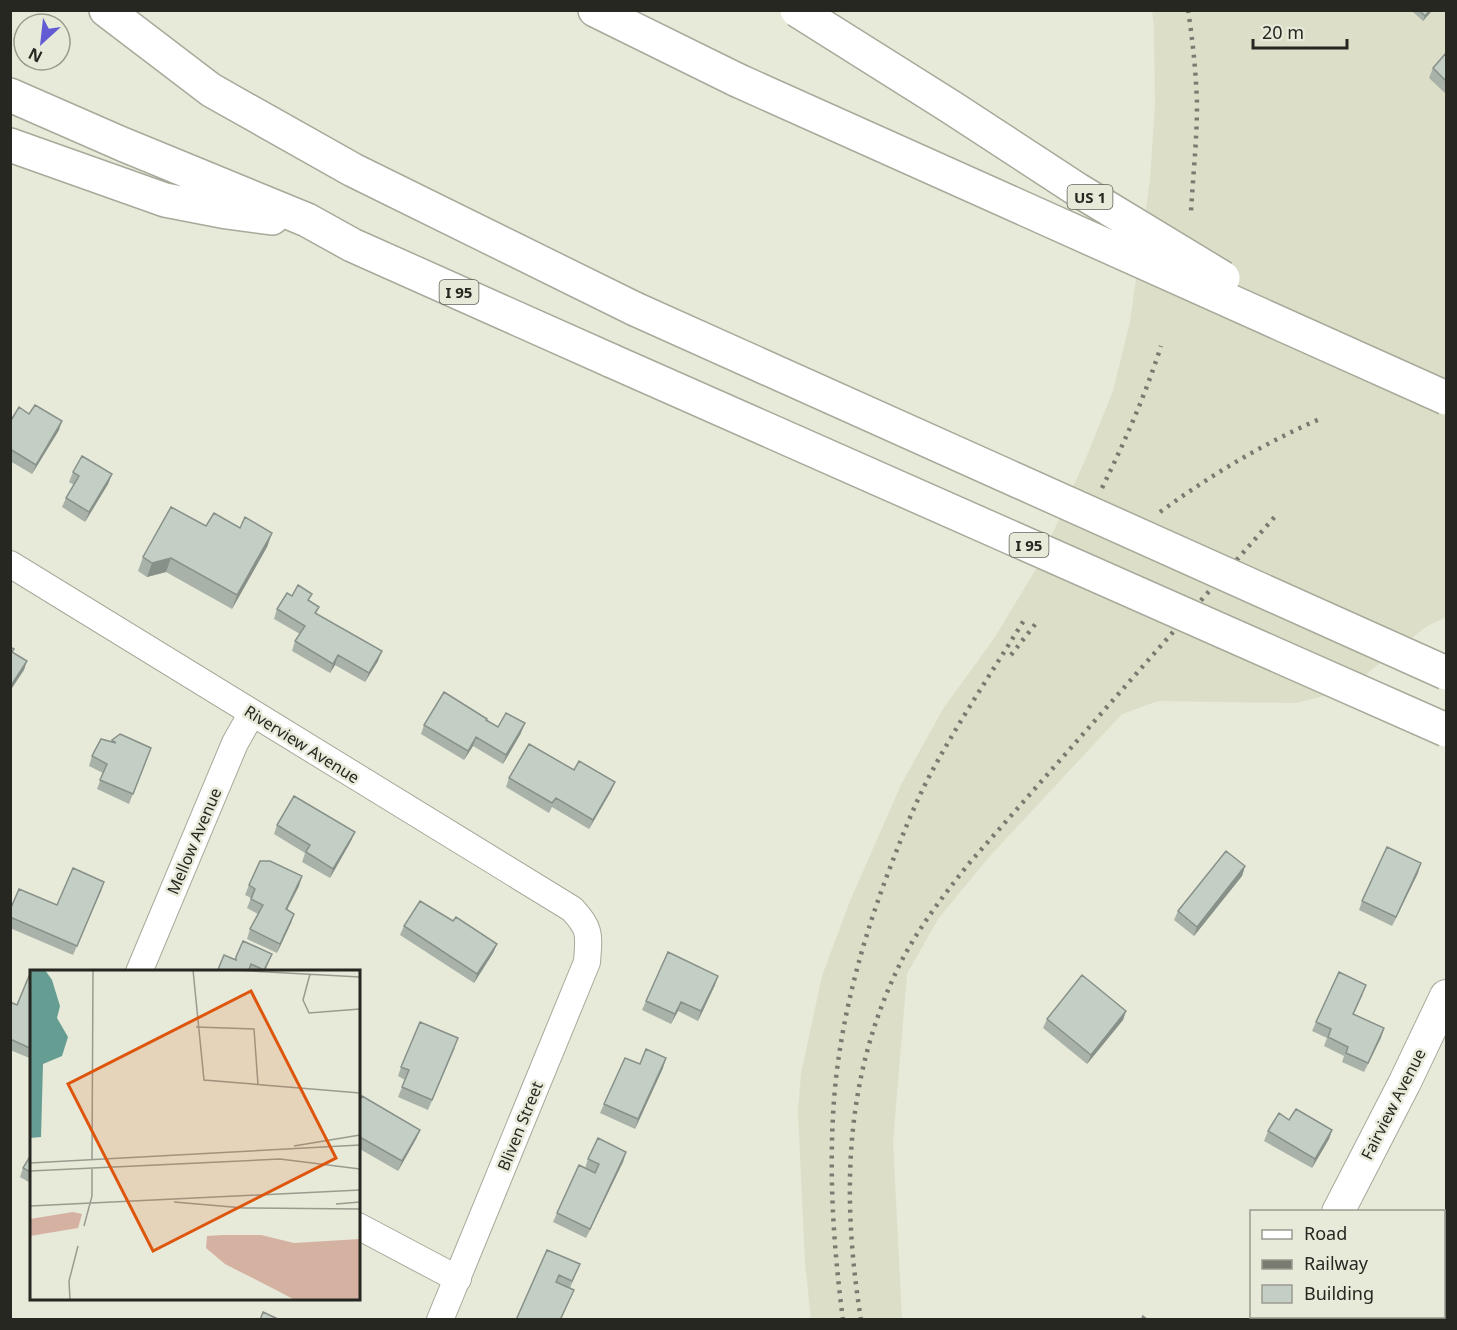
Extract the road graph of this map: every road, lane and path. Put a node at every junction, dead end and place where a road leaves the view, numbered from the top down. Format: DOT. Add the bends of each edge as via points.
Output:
graph roads {
  1 [pos="106,10"];
  2 [pos="595,10"];
  3 [pos="796,10"];
  4 [pos="10,94"];
  5 [pos="10,145"];
  6 [pos="307,220"];
  7 [pos="1389,373"];
  8 [pos="1446,398"];
  9 [pos="10,564"];
  10 [pos="1446,673"];
  11 [pos="252,713"];
  12 [pos="1446,730"];
  13 [pos="587,929"];
  14 [pos="140,970"];
  15 [pos="1446,996"];
  16 [pos="1339,1210"];
  17 [pos="360,1227"];
  18 [pos="458,1279"];
  19 [pos="440,1320"];
  1 -- 10 [label="highway, bridge" via="211,90 343,165 635,309"];
  2 -- 7 [label="highway, bridge" via="737,80"];
  3 -- 7 [label="highway, US 1, bridge" via="1166,244"];
  4 -- 6 [label="highway, I 95"];
  5 -- 6 [label="highway" via="165,200 258,217"];
  6 -- 12 [label="highway, I 95, bridge" via="352,245"];
  7 -- 8 [label="highway, bridge"];
  9 -- 11 [label="street, Riverview Avenue"];
  11 -- 13 [label="street, Riverview Avenue" via="572,909"];
  11 -- 14 [label="street, Mellow Avenue" via="235,743"];
  13 -- 18 [label="street, Bliven Street" via="587,962"];
  15 -- 16 [label="street, Fairview Avenue"];
  17 -- 18 [label="street"];
  18 -- 19 [label="street, Bliven Street"];
}
